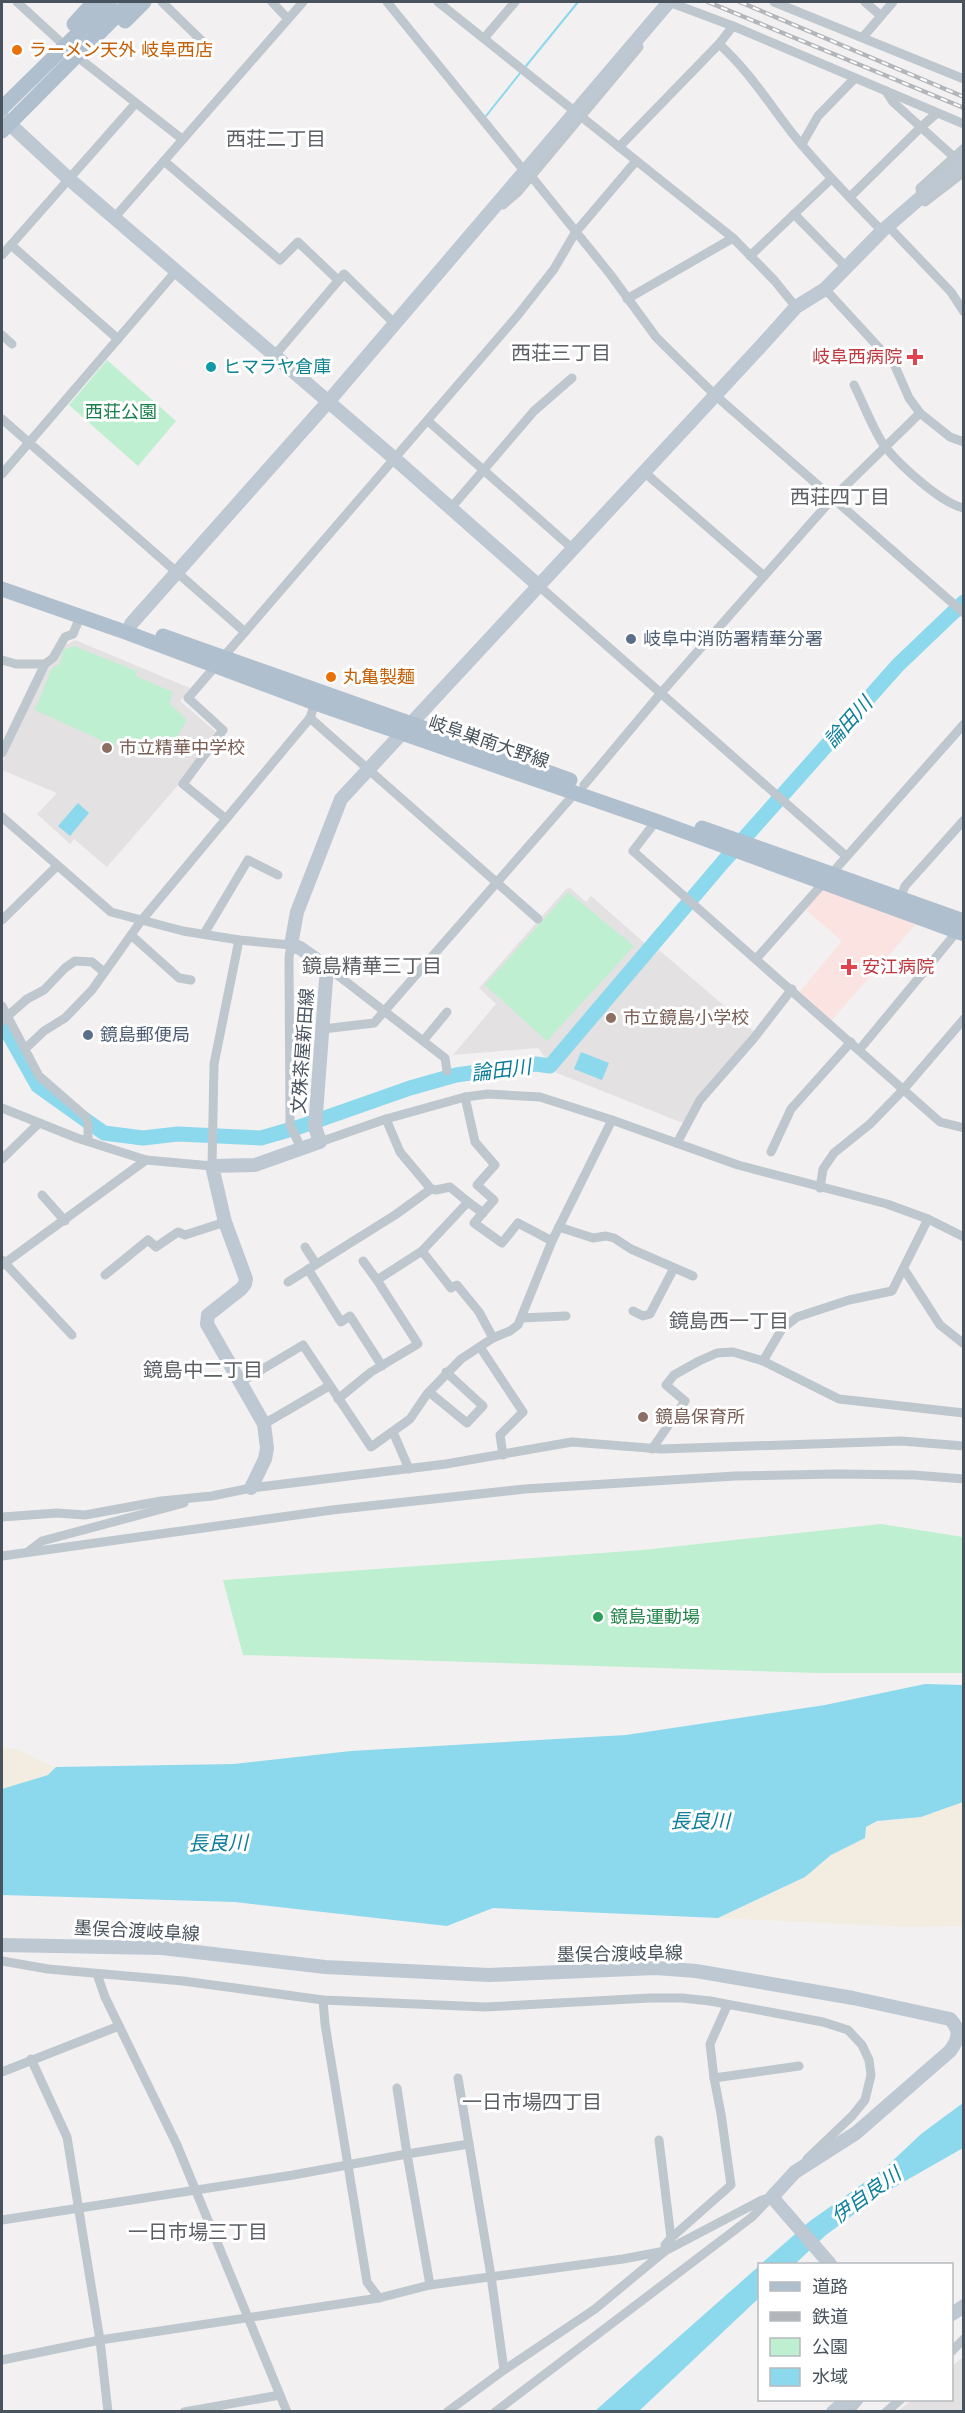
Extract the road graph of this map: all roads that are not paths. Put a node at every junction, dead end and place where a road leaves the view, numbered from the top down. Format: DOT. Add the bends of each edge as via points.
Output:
graph roads {
  1 [pos="17,2"];
  2 [pos="94,2"];
  3 [pos="110,2"];
  4 [pos="130,2"];
  5 [pos="144,2"];
  6 [pos="162,2"];
  7 [pos="272,2"];
  8 [pos="303,2"];
  9 [pos="387,2"];
  10 [pos="438,2"];
  11 [pos="515,2"];
  12 [pos="661,2"];
  13 [pos="671,2"];
  14 [pos="774,2"];
  15 [pos="865,2"];
  16 [pos="893,2"];
  17 [pos="880,15"];
  18 [pos="287,18"];
  19 [pos="733,26"];
  20 [pos="863,37"];
  21 [pos="485,38"];
  22 [pos="201,41"];
  23 [pos="719,44"];
  24 [pos="72,48"];
  25 [pos="613,58"];
  26 [pos="855,78"];
  27 [pos="963,79"];
  28 [pos="886,91"];
  29 [pos="135,104"];
  30 [pos="2,108"];
  31 [pos="571,108"];
  32 [pos="937,113"];
  33 [pos="582,116"];
  34 [pos="963,123"];
  35 [pos="4,124"];
  36 [pos="921,127"];
  37 [pos="182,139"];
  38 [pos="802,144"];
  39 [pos="619,147"];
  40 [pos="963,148"];
  41 [pos="959,158"];
  42 [pos="164,161"];
  43 [pos="636,161"];
  44 [pos="520,167"];
  45 [pos="963,172"];
  46 [pos="531,177"];
  47 [pos="69,179"];
  48 [pos="831,179"];
  49 [pos="921,196"];
  50 [pos="850,197"];
  51 [pos="794,214"];
  52 [pos="115,217"];
  53 [pos="479,227"];
  54 [pos="885,229"];
  55 [pos="575,233"];
  56 [pos="733,238"];
  57 [pos="11,245"];
  58 [pos="2,255"];
  59 [pos="750,256"];
  60 [pos="846,267"];
  61 [pos="177,270"];
  62 [pos="338,280"];
  63 [pos="825,289"];
  64 [pos="627,299"];
  65 [pos="796,307"];
  66 [pos="963,312"];
  67 [pos="394,323"];
  68 [pos="2,335"];
  69 [pos="118,339"];
  70 [pos="12,344"];
  71 [pos="275,355"];
  72 [pos="573,378"];
  73 [pos="854,385"];
  74 [pos="715,395"];
  75 [pos="328,402"];
  76 [pos="921,413"];
  77 [pos="2,419"];
  78 [pos="428,421"];
  79 [pos="963,442"];
  80 [pos="29,443"];
  81 [pos="885,447"];
  82 [pos="395,459"];
  83 [pos="483,470"];
  84 [pos="644,472"];
  85 [pos="2,474"];
  86 [pos="833,498"];
  87 [pos="451,508"];
  88 [pos="963,508"];
  89 [pos="573,549"];
  90 [pos="177,572"];
  91 [pos="764,576"];
  92 [pos="2,579"];
  93 [pos="538,586"];
  94 [pos="2,590"];
  95 [pos="963,613"];
  96 [pos="80,617"];
  97 [pos="129,629"];
  98 [pos="245,632"];
  99 [pos="2,660"];
  100 [pos="219,662"];
  101 [pos="45,664"];
  102 [pos="661,693"];
  103 [pos="315,703"];
  104 [pos="310,718"];
  105 [pos="963,724"];
  106 [pos="406,727"];
  107 [pos="2,753"];
  108 [pos="368,768"];
  109 [pos="579,789"];
  110 [pos="2,817"];
  111 [pos="226,819"];
  112 [pos="963,820"];
  113 [pos="656,821"];
  114 [pos="728,843"];
  115 [pos="846,856"];
  116 [pos="57,866"];
  117 [pos="278,874"];
  118 [pos="826,878"];
  119 [pos="497,881"];
  120 [pos="900,899"];
  121 [pos="538,919"];
  122 [pos="2,920"];
  123 [pos="141,921"];
  124 [pos="962,926"];
  125 [pos="204,934"];
  126 [pos="130,935"];
  127 [pos="239,940"];
  128 [pos="291,945"];
  129 [pos="756,959"];
  130 [pos="327,967"];
  131 [pos="104,972"];
  132 [pos="191,981"];
  133 [pos="792,989"];
  134 [pos="2,1006"];
  135 [pos="385,1011"];
  136 [pos="447,1012"];
  137 [pos="5,1019"];
  138 [pos="963,1019"];
  139 [pos="323,1029"];
  140 [pos="423,1041"];
  141 [pos="851,1042"];
  142 [pos="25,1049"];
  143 [pos="860,1049"];
  144 [pos="447,1071"];
  145 [pos="903,1090"];
  146 [pos="465,1097"];
  147 [pos="2,1108"];
  148 [pos="386,1119"];
  149 [pos="612,1120"];
  150 [pos="39,1123"];
  151 [pos="961,1125"];
  152 [pos="88,1142"];
  153 [pos="320,1142"];
  154 [pos="677,1143"];
  155 [pos="302,1150"];
  156 [pos="771,1152"];
  157 [pos="2,1159"];
  158 [pos="146,1160"];
  159 [pos="212,1166"];
  160 [pos="820,1188"];
  161 [pos="431,1189"];
  162 [pos="42,1195"];
  163 [pos="468,1202"];
  164 [pos="483,1213"];
  165 [pos="928,1219"];
  166 [pos="65,1221"];
  167 [pos="225,1221"];
  168 [pos="559,1227"];
  169 [pos="963,1237"];
  170 [pos="552,1241"];
  171 [pos="305,1246"];
  172 [pos="422,1251"];
  173 [pos="363,1261"];
  174 [pos="2,1263"];
  175 [pos="312,1267"];
  176 [pos="674,1268"];
  177 [pos="904,1269"];
  178 [pos="105,1275"];
  179 [pos="693,1276"];
  180 [pos="377,1280"];
  181 [pos="288,1282"];
  182 [pos="633,1311"];
  183 [pos="566,1316"];
  184 [pos="521,1318"];
  185 [pos="72,1335"];
  186 [pos="493,1338"];
  187 [pos="963,1344"];
  188 [pos="480,1347"];
  189 [pos="763,1361"];
  190 [pos="382,1366"];
  191 [pos="446,1372"];
  192 [pos="241,1382"];
  193 [pos="329,1386"];
  194 [pos="429,1392"];
  195 [pos="338,1399"];
  196 [pos="963,1413"];
  197 [pos="264,1424"];
  198 [pos="393,1432"];
  199 [pos="963,1444"];
  200 [pos="652,1449"];
  201 [pos="503,1455"];
  202 [pos="409,1469"];
  203 [pos="963,1479"];
  204 [pos="251,1488"];
  205 [pos="212,1496"];
  206 [pos="2,1517"];
  207 [pos="25,1553"];
  208 [pos="2,1556"];
  209 [pos="2,1945"];
  210 [pos="2,1954"];
  211 [pos="2,1961"];
  212 [pos="18,1964"];
  213 [pos="97,1974"];
  214 [pos="323,2000"];
  215 [pos="727,2006"];
  216 [pos="119,2026"];
  217 [pos="31,2059"];
  218 [pos="799,2066"];
  219 [pos="2,2072"];
  220 [pos="458,2078"];
  221 [pos="714,2078"];
  222 [pos="397,2088"];
  223 [pos="658,2140"];
  224 [pos="469,2144"];
  225 [pos="407,2154"];
  226 [pos="348,2164"];
  227 [pos="795,2172"];
  228 [pos="194,2190"];
  229 [pos="772,2197"];
  230 [pos="79,2207"];
  231 [pos="2,2220"];
  232 [pos="671,2238"];
  233 [pos="665,2251"];
  234 [pos="828,2263"];
  235 [pos="491,2276"];
  236 [pos="430,2285"];
  237 [pos="379,2298"];
  238 [pos="249,2316"];
  239 [pos="100,2340"];
  240 [pos="957,2346"];
  241 [pos="963,2354"];
  242 [pos="2,2360"];
  243 [pos="504,2370"];
  244 [pos="280,2395"];
  245 [pos="847,2401"];
  246 [pos="899,2401"];
  247 [pos="108,2412"];
  248 [pos="184,2412"];
  249 [pos="287,2412"];
  250 [pos="447,2412"];
  251 [pos="495,2412"];
  252 [pos="833,2412"];
  253 [pos="886,2412"];
  1 -- 24 [label="street"];
  2 -- 24 [label="main road" via="71,29"];
  3 -- 24 [label="main road"];
  4 -- 24 [label="main road"];
  5 -- 24 [label="main road" via="106,40 89,51"];
  6 -- 22 [label="street"];
  7 -- 18 [label="street"];
  8 -- 18 [label="street"];
  9 -- 44 [label="street"];
  10 -- 21 [label="street"];
  11 -- 21 [label="street"];
  12 -- 25 [label="street"];
  13 -- 19 [label="street"];
  13 -- 33 [label="street"];
  13 -- 53 [label="street, bridge"];
  14 -- 20 [label="street"];
  15 -- 17 [label="street"];
  16 -- 17 [label="street"];
  17 -- 20 [label="street"];
  18 -- 37 [label="street"];
  19 -- 23 [label="street"];
  19 -- 26 [label="street"];
  20 -- 27 [label="street"];
  21 -- 31 [label="street"];
  23 -- 38 [label="street" via="740,64"];
  23 -- 39 [label="street"];
  24 -- 29 [label="street"];
  24 -- 30 [label="main road"];
  24 -- 35 [label="main road"];
  26 -- 28 [label="street"];
  26 -- 38 [label="street" via="818,116"];
  28 -- 32 [label="street"];
  28 -- 36 [label="street"];
  29 -- 37 [label="street"];
  29 -- 47 [label="street"];
  31 -- 33 [label="street"];
  31 -- 44 [label="street"];
  32 -- 34 [label="street"];
  32 -- 36 [label="street"];
  33 -- 39 [label="street"];
  33 -- 46 [label="street"];
  35 -- 47 [label="street"];
  36 -- 41 [label="street"];
  36 -- 50 [label="street"];
  37 -- 42 [label="street"];
  38 -- 48 [label="street"];
  39 -- 43 [label="street"];
  40 -- 41 [label="street"];
  41 -- 49 [label="street"];
  42 -- 52 [label="street"];
  42 -- 62 [label="street" via="280,260 298,242"];
  43 -- 55 [label="street"];
  43 -- 56 [label="street"];
  44 -- 53 [label="street"];
  45 -- 49 [label="street" via="925,202"];
  46 -- 53 [label="street"];
  46 -- 55 [label="street"];
  47 -- 52 [label="street"];
  47 -- 57 [label="street"];
  48 -- 50 [label="street"];
  48 -- 51 [label="street"];
  49 -- 54 [label="street"];
  50 -- 54 [label="street"];
  51 -- 59 [label="street"];
  51 -- 60 [label="street"];
  52 -- 61 [label="street"];
  53 -- 67 [label="street"];
  54 -- 60 [label="street"];
  54 -- 66 [label="street" via="951,292"];
  55 -- 64 [label="street"];
  55 -- 78 [label="street" via="554,269"];
  56 -- 59 [label="street"];
  56 -- 64 [label="street"];
  57 -- 58 [label="street"];
  57 -- 69 [label="street"];
  59 -- 65 [label="street"];
  60 -- 63 [label="street"];
  61 -- 69 [label="street"];
  61 -- 71 [label="street"];
  62 -- 67 [label="street" via="344,274"];
  62 -- 71 [label="street"];
  63 -- 65 [label="street"];
  63 -- 76 [label="street" via="894,364 909,398"];
  64 -- 74 [label="street" via="656,337"];
  65 -- 74 [label="street"];
  67 -- 75 [label="street"];
  68 -- 70 [label="street"];
  69 -- 80 [label="street"];
  71 -- 75 [label="street"];
  72 -- 83 [label="street" via="534,411"];
  73 -- 81 [label="street"];
  74 -- 84 [label="street"];
  74 -- 86 [label="street"];
  75 -- 82 [label="street"];
  75 -- 90 [label="street"];
  76 -- 79 [label="street" via="950,437"];
  76 -- 81 [label="street"];
  77 -- 80 [label="street"];
  78 -- 82 [label="street"];
  78 -- 83 [label="street"];
  80 -- 85 [label="street"];
  80 -- 90 [label="street"];
  81 -- 86 [label="street"];
  81 -- 88 [label="street" via="933,493"];
  82 -- 87 [label="street"];
  82 -- 98 [label="street"];
  83 -- 87 [label="street"];
  83 -- 89 [label="street"];
  84 -- 89 [label="street"];
  84 -- 91 [label="street"];
  86 -- 91 [label="street"];
  86 -- 95 [label="street"];
  87 -- 93 [label="street"];
  89 -- 93 [label="street"];
  90 -- 97 [label="street"];
  90 -- 98 [label="street"];
  91 -- 102 [label="street"];
  92 -- 97 [label="main road, 岐阜巣南大野線"];
  93 -- 102 [label="street"];
  93 -- 106 [label="street"];
  94 -- 96 [label="main road, 岐阜巣南大野線"];
  96 -- 97 [label="main road, 岐阜巣南大野線"];
  96 -- 101 [label="street" via="73,634 65,637"];
  97 -- 100 [label="main road, 岐阜巣南大野線"];
  98 -- 100 [label="street"];
  99 -- 101 [label="street"];
  100 -- 103 [label="main road, 岐阜巣南大野線"];
  100 -- 106 [label="main road, 岐阜巣南大野線"];
  100 -- 111 [label="street" via="188,698 223,730 183,784"];
  101 -- 107 [label="street"];
  102 -- 109 [label="street"];
  102 -- 115 [label="street"];
  103 -- 104 [label="street"];
  103 -- 106 [label="main road, 岐阜巣南大野線"];
  104 -- 108 [label="street"];
  104 -- 111 [label="street"];
  105 -- 115 [label="street"];
  106 -- 108 [label="street"];
  106 -- 109 [label="main road, 岐阜巣南大野線"];
  108 -- 119 [label="street"];
  108 -- 128 [label="street" via="341,799 333,816 297,912"];
  109 -- 113 [label="main road, 岐阜巣南大野線"];
  109 -- 114 [label="main road, 岐阜巣南大野線"];
  109 -- 119 [label="street"];
  110 -- 116 [label="street"];
  111 -- 123 [label="street"];
  112 -- 120 [label="street" via="905,886"];
  113 -- 114 [label="main road, 岐阜巣南大野線"];
  113 -- 129 [label="street" via="633,851"];
  114 -- 118 [label="main road, 岐阜巣南大野線"];
  115 -- 118 [label="street"];
  116 -- 122 [label="street"];
  116 -- 123 [label="street" via="111,912"];
  117 -- 125 [label="street" via="248,860"];
  118 -- 120 [label="main road, 岐阜巣南大野線"];
  118 -- 124 [label="main road, 岐阜巣南大野線"];
  118 -- 129 [label="street"];
  119 -- 121 [label="street"];
  119 -- 135 [label="street"];
  120 -- 124 [label="main road, 岐阜巣南大野線"];
  123 -- 125 [label="street"];
  123 -- 126 [label="street"];
  124 -- 143 [label="street"];
  125 -- 127 [label="street"];
  126 -- 131 [label="street"];
  126 -- 132 [label="street" via="179,978"];
  127 -- 128 [label="street"];
  127 -- 159 [label="street" via="214,1064"];
  128 -- 130 [label="street, 文殊茶屋新田線"];
  128 -- 155 [label="street" via="292,1129"];
  129 -- 133 [label="street"];
  130 -- 135 [label="street"];
  130 -- 139 [label="street, 文殊茶屋新田線"];
  131 -- 137 [label="street" via="92,962 75,961"];
  131 -- 142 [label="street" via="65,1018 44,1030"];
  133 -- 141 [label="street"];
  133 -- 154 [label="street" via="700,1100"];
  134 -- 137 [label="street"];
  135 -- 139 [label="street" via="374,1023"];
  135 -- 140 [label="street"];
  136 -- 140 [label="street"];
  137 -- 142 [label="street"];
  138 -- 145 [label="street"];
  139 -- 153 [label="street, 文殊茶屋新田線" via="315,1122"];
  140 -- 144 [label="street" via="445,1058"];
  141 -- 143 [label="street"];
  141 -- 156 [label="street" via="791,1109"];
  142 -- 152 [label="street" via="39,1076 86,1117"];
  143 -- 145 [label="street"];
  145 -- 151 [label="street" via="940,1122"];
  145 -- 160 [label="street" via="834,1153 823,1169"];
  146 -- 148 [label="street"];
  146 -- 149 [label="street" via="540,1097"];
  146 -- 164 [label="street" via="474,1142 495,1165 477,1185 494,1200"];
  147 -- 150 [label="street"];
  148 -- 153 [label="street"];
  148 -- 161 [label="street" via="400,1152"];
  149 -- 154 [label="street"];
  149 -- 168 [label="street"];
  150 -- 152 [label="street"];
  150 -- 157 [label="street"];
  152 -- 158 [label="street"];
  153 -- 155 [label="street"];
  154 -- 160 [label="street" via="738,1166"];
  155 -- 159 [label="street" via="255,1165"];
  158 -- 159 [label="street"];
  158 -- 166 [label="street"];
  159 -- 167 [label="street"];
  160 -- 165 [label="street" via="887,1204"];
  161 -- 163 [label="street" via="450,1187"];
  161 -- 175 [label="street"];
  162 -- 166 [label="street"];
  163 -- 164 [label="street"];
  163 -- 172 [label="street"];
  164 -- 170 [label="street" via="474,1224 502,1243 518,1223"];
  165 -- 169 [label="street"];
  165 -- 177 [label="street"];
  166 -- 174 [label="street"];
  167 -- 178 [label="street" via="185,1235 178,1232 156,1247 148,1240"];
  167 -- 192 [label="street" via="245,1284 208,1316 207,1324"];
  168 -- 170 [label="street"];
  168 -- 176 [label="street" via="593,1238 614,1238"];
  170 -- 184 [label="street"];
  171 -- 175 [label="street"];
  172 -- 180 [label="street"];
  172 -- 186 [label="street" via="451,1288 457,1285 479,1311"];
  173 -- 180 [label="street"];
  174 -- 185 [label="street"];
  175 -- 181 [label="street"];
  175 -- 190 [label="street" via="341,1322 350,1316"];
  176 -- 179 [label="street"];
  176 -- 182 [label="street" via="650,1314 643,1316"];
  177 -- 187 [label="street" via="940,1325"];
  177 -- 189 [label="street" via="889,1293 849,1300 797,1317 782,1329"];
  180 -- 190 [label="street" via="418,1344"];
  183 -- 184 [label="street"];
  184 -- 186 [label="street" via="510,1331"];
  186 -- 188 [label="street"];
  188 -- 191 [label="street"];
  188 -- 201 [label="street" via="523,1412 500,1435"];
  189 -- 196 [label="street" via="839,1399"];
  189 -- 200 [label="street" via="741,1353 717,1353 674,1375 666,1385 685,1401"];
  190 -- 195 [label="street"];
  191 -- 194 [label="street"];
  191 -- 194 [label="street" via="483,1406 468,1424"];
  192 -- 193 [label="street" via="303,1346"];
  192 -- 197 [label="street"];
  193 -- 195 [label="street"];
  193 -- 197 [label="street"];
  194 -- 198 [label="street" via="410,1419"];
  195 -- 198 [label="street" via="370,1447"];
  197 -- 204 [label="street" via="265,1459"];
  198 -- 202 [label="street"];
  199 -- 200 [label="street" via="901,1441"];
  200 -- 201 [label="street" via="572,1442"];
  201 -- 202 [label="street"];
  202 -- 204 [label="street"];
  203 -- 207 [label="street" via="870,1474 735,1476 525,1489 332,1510"];
  204 -- 205 [label="street"];
  205 -- 206 [label="street" via="85,1515"];
  205 -- 207 [label="street" via="42,1541"];
  207 -- 208 [label="street"];
  209 -- 227 [label="street, 墨俣合渡岐阜線" via="162,1948 326,1968 477,1974 656,1968 696,1971 853,1998 950,2019 957,2026 957,2042 950,2051 856,2133"];
  210 -- 212 [label="street"];
  211 -- 212 [label="street"];
  212 -- 213 [label="street"];
  213 -- 214 [label="street"];
  213 -- 216 [label="street"];
  214 -- 215 [label="street" via="485,2007 682,1998"];
  214 -- 226 [label="street"];
  215 -- 221 [label="street" via="710,2044"];
  215 -- 227 [label="street" via="823,2022 848,2031 862,2045 869,2060 871,2075 865,2100"];
  216 -- 217 [label="street"];
  216 -- 228 [label="street" via="177,2145"];
  217 -- 219 [label="street"];
  217 -- 230 [label="street" via="67,2137"];
  218 -- 221 [label="street"];
  220 -- 224 [label="street"];
  221 -- 232 [label="street" via="731,2185"];
  222 -- 225 [label="street"];
  223 -- 232 [label="street"];
  224 -- 225 [label="street"];
  224 -- 235 [label="street"];
  225 -- 226 [label="street"];
  225 -- 236 [label="street"];
  226 -- 228 [label="street"];
  226 -- 237 [label="street" via="367,2282"];
  227 -- 229 [label="street, 墨俣合渡岐阜線"];
  228 -- 230 [label="street"];
  228 -- 238 [label="street"];
  229 -- 233 [label="street"];
  229 -- 234 [label="street"];
  229 -- 251 [label="street" via="752,2217"];
  230 -- 231 [label="street"];
  230 -- 239 [label="street"];
  232 -- 233 [label="street" via="664,2245"];
  233 -- 235 [label="street"];
  233 -- 243 [label="street" via="595,2309"];
  235 -- 236 [label="street"];
  235 -- 243 [label="street"];
  236 -- 237 [label="street"];
  237 -- 238 [label="street"];
  238 -- 239 [label="street"];
  238 -- 244 [label="street"];
  239 -- 242 [label="street"];
  239 -- 247 [label="street"];
  240 -- 241 [label="street"];
  243 -- 250 [label="street"];
  244 -- 248 [label="street"];
  244 -- 249 [label="street"];
  245 -- 252 [label="street"];
  246 -- 253 [label="street"];
}
